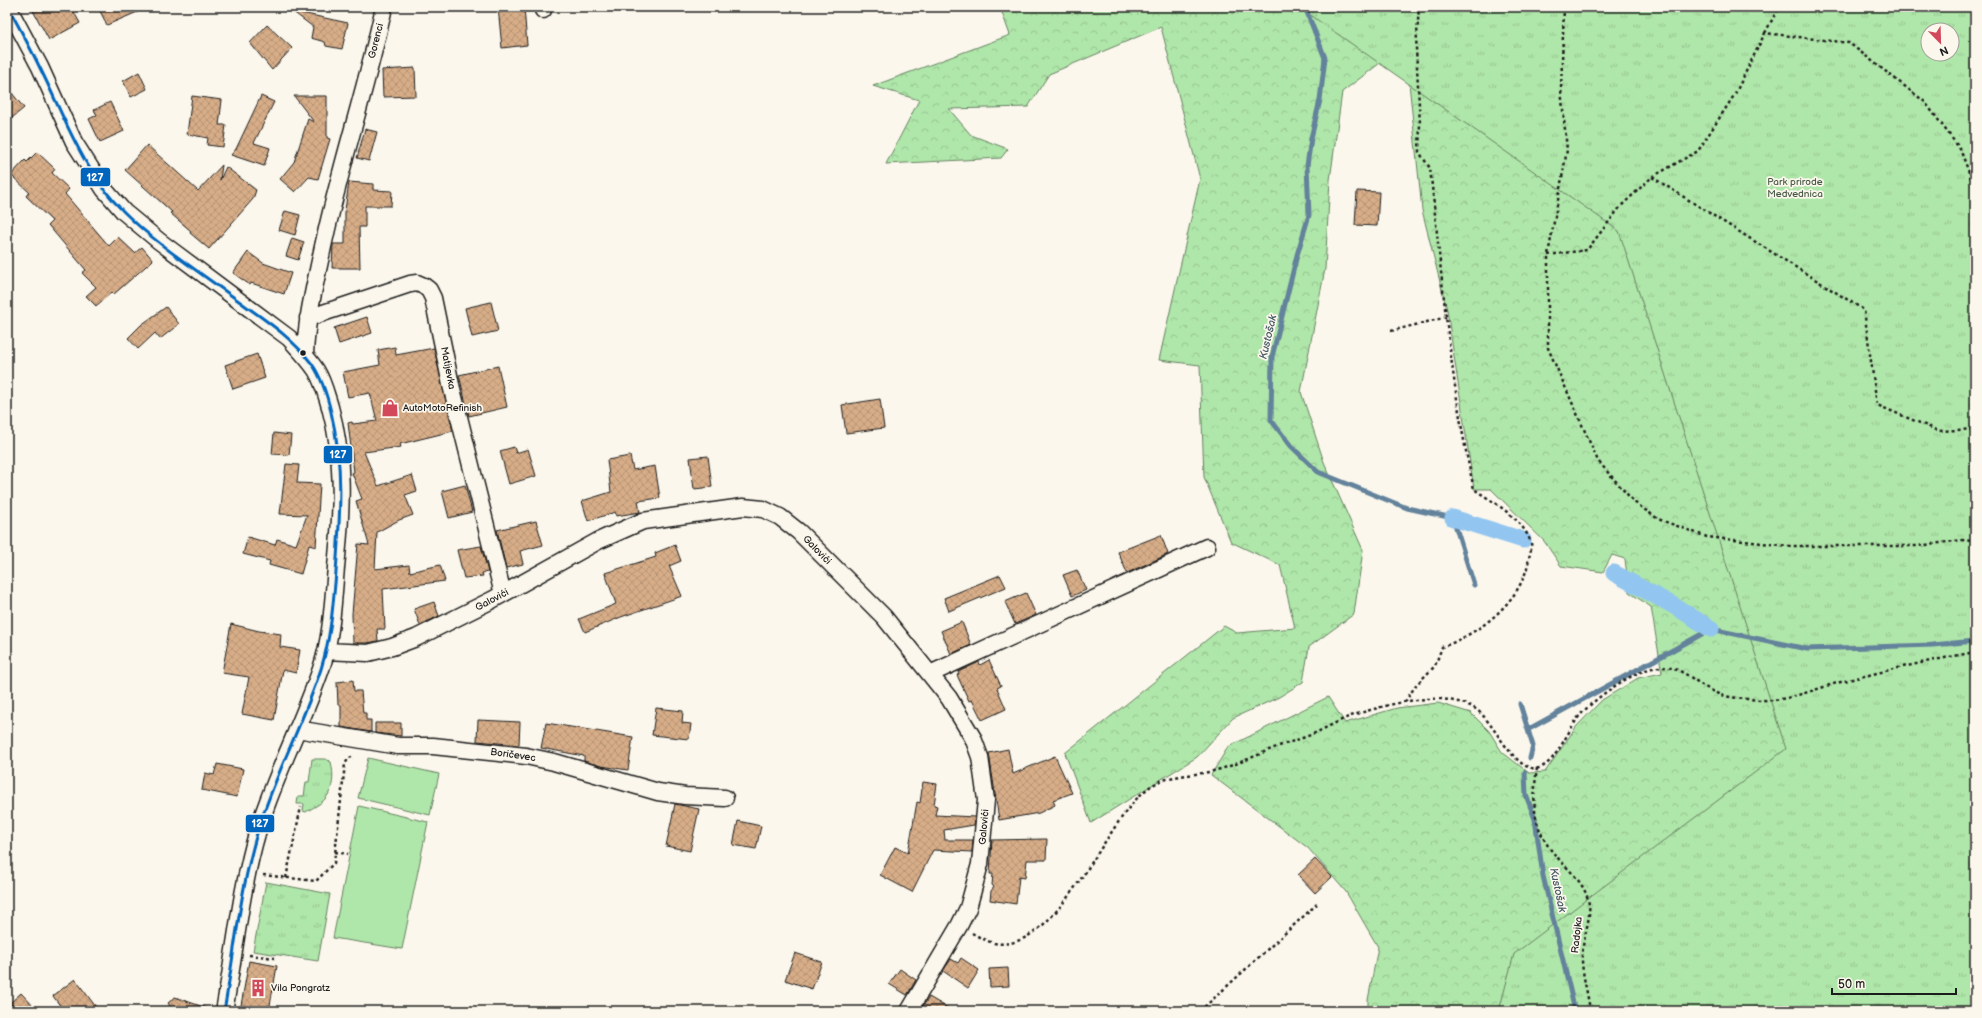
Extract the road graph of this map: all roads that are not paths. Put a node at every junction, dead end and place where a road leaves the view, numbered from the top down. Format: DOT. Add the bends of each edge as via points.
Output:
graph roads {
  1 [pos="8,7"];
  2 [pos="384,7"];
  3 [pos="308,318"];
  4 [pos="305,355"];
  5 [pos="1207,547"];
  6 [pos="503,594"];
  7 [pos="326,651"];
  8 [pos="930,674"];
  9 [pos="297,729"];
  10 [pos="725,798"];
  11 [pos="224,1011"];
  12 [pos="909,1011"];
  1 -- 4 [label="street" via="40,67 74,142 104,189 124,212 154,237 289,338"];
  2 -- 3 [label="street, Gorenci" via="358,114 329,214"];
  3 -- 4 [label="street, Gorenci"];
  3 -- 6 [label="street, Matijevka" via="410,284 417,283 429,290 436,305 451,385"];
  4 -- 7 [label="street" via="325,390 340,456 340,538 334,603"];
  5 -- 8 [label="street"];
  6 -- 7 [label="street, Galovići" via="447,624 392,647 368,653"];
  6 -- 8 [label="street, Galovići" via="598,541 636,523 730,508 754,507 772,512 799,532 884,617"];
  7 -- 9 [label="street" via="309,703"];
  8 -- 12 [label="street, Galovići" via="949,698 973,738 980,756 985,811 980,864 970,901 959,926"];
  9 -- 10 [label="street, Boričevec" via="398,746 433,746 526,756 658,792"];
  9 -- 11 [label="street" via="257,832"];
}
